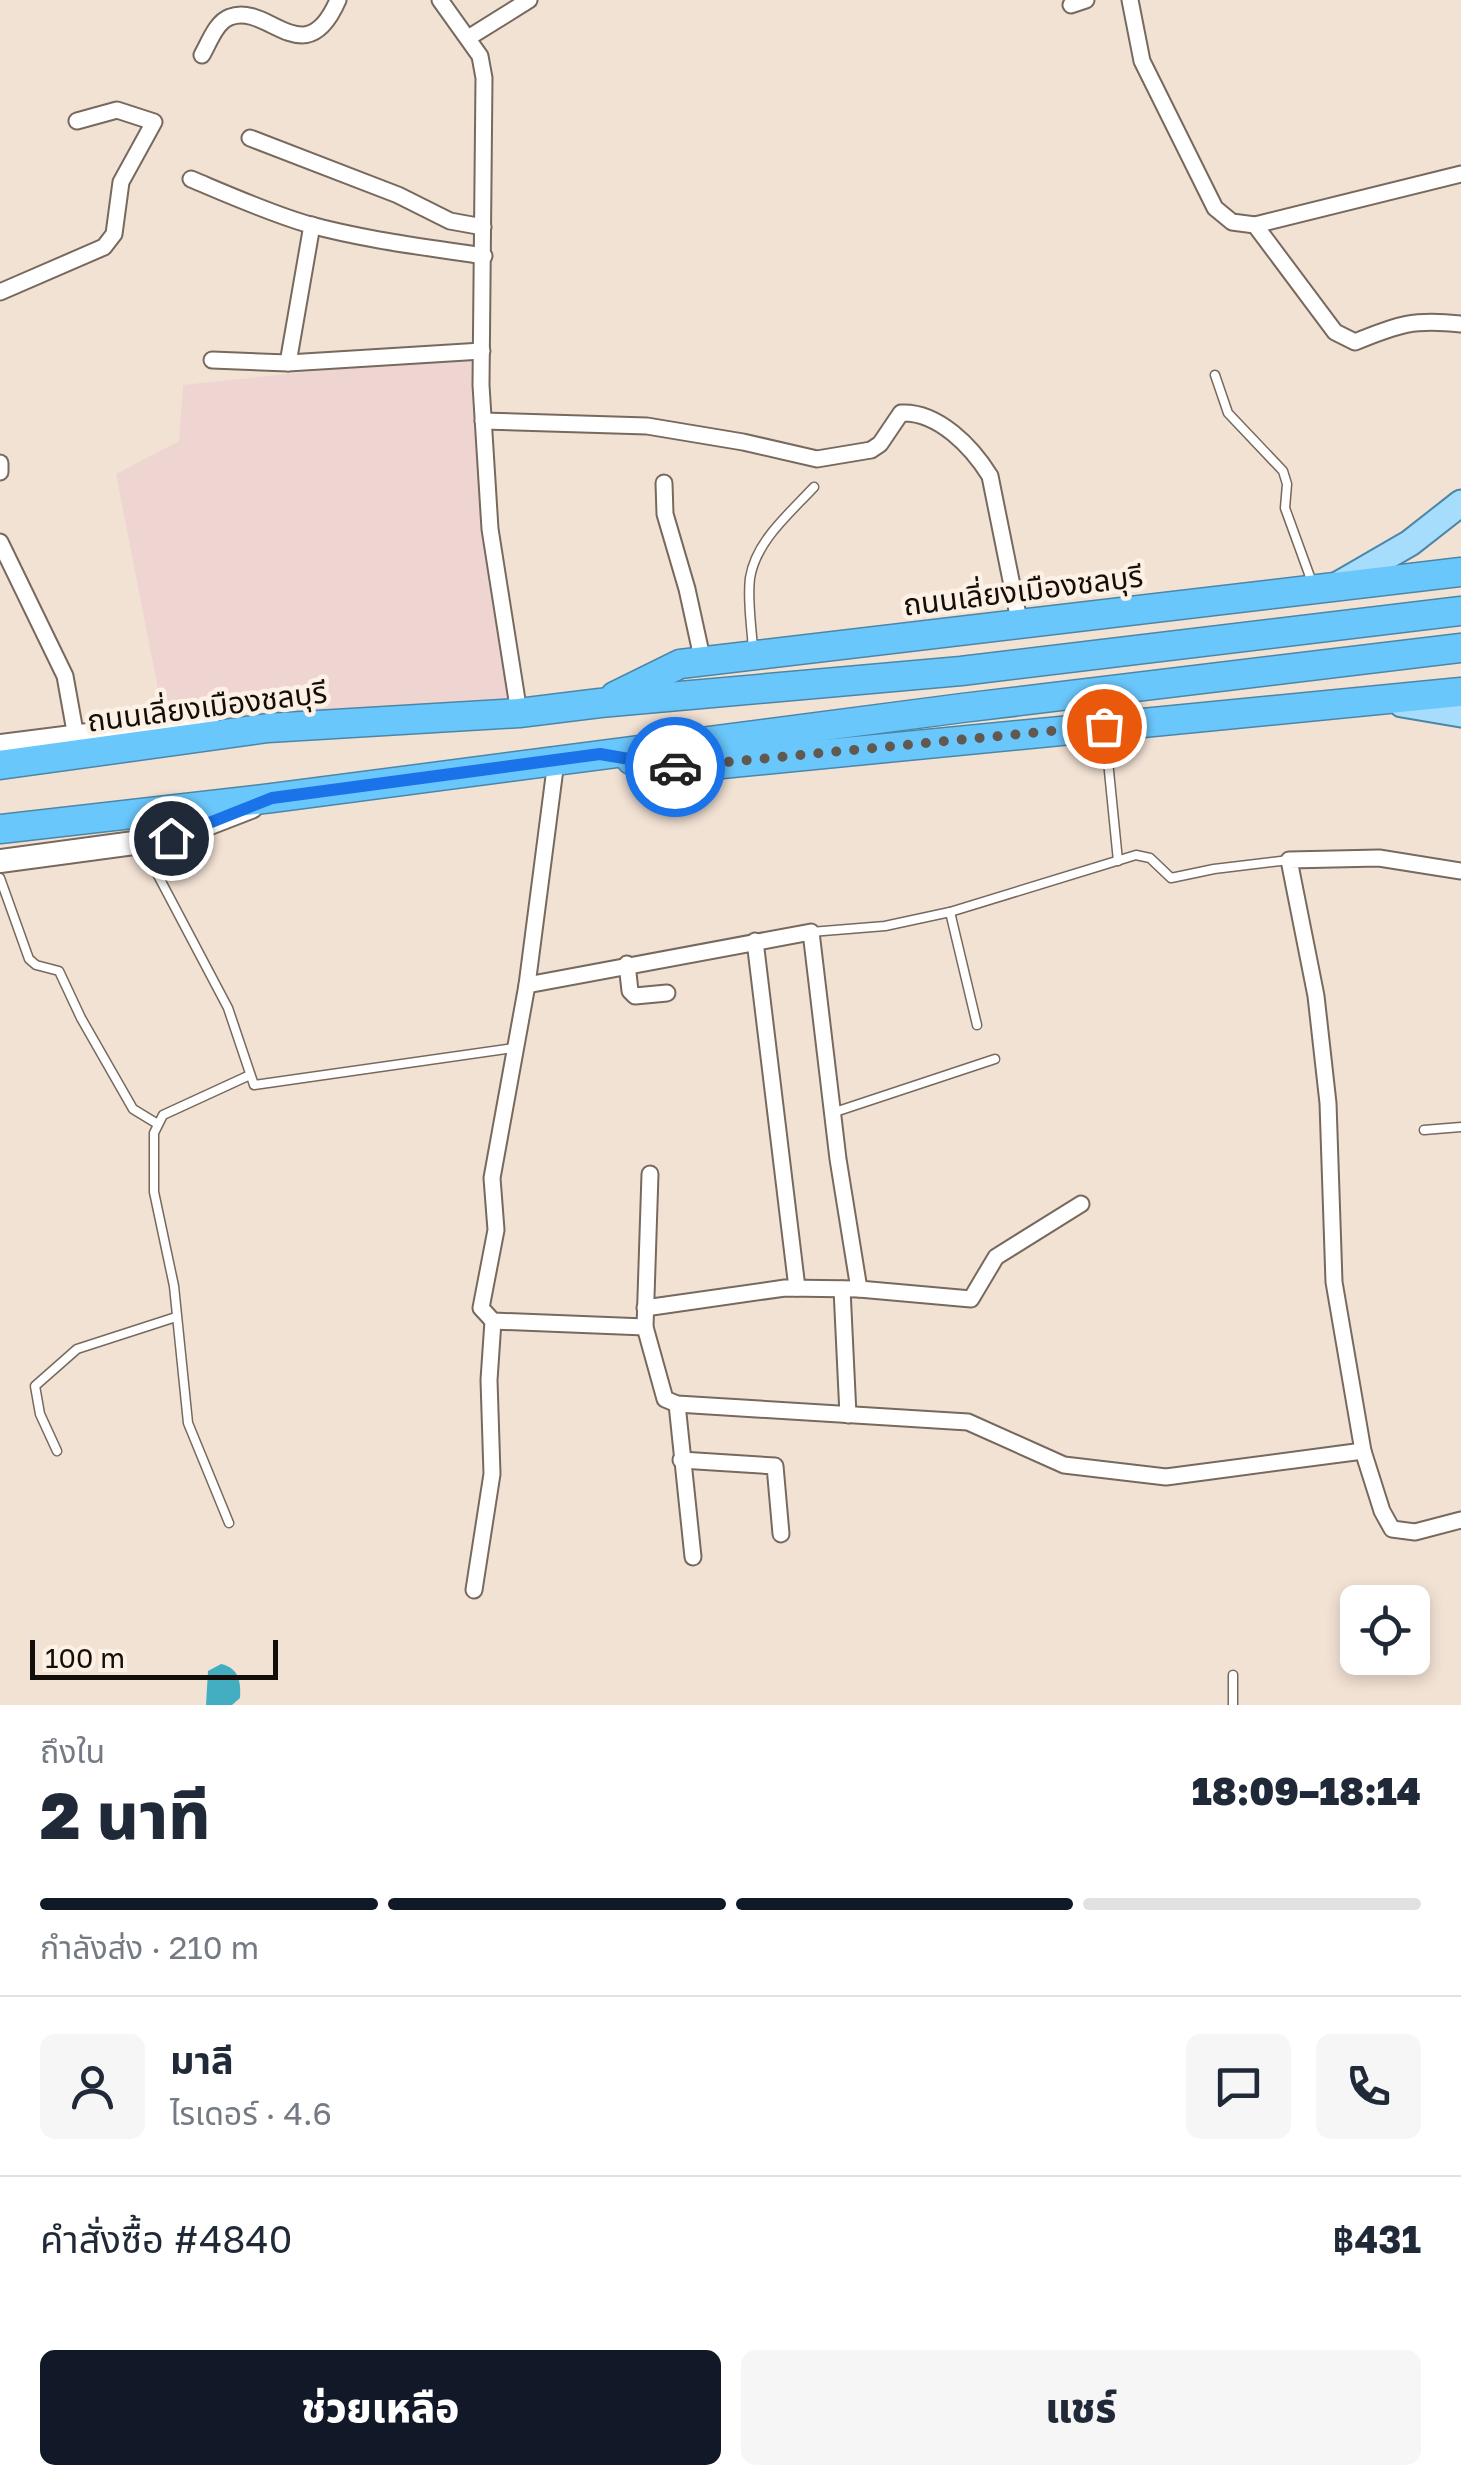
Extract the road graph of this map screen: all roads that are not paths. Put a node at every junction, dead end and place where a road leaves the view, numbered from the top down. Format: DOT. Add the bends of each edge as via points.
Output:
graph roads {
  1 [pos="338,0"];
  2 [pos="440,0"];
  3 [pos="529,0"];
  4 [pos="1130,0"];
  5 [pos="468,38"];
  6 [pos="202,55"];
  7 [pos="76,121"];
  8 [pos="250,138"];
  9 [pos="1461,174"];
  10 [pos="190,179"];
  11 [pos="312,225"];
  12 [pos="1255,225"];
  13 [pos="484,226"];
  14 [pos="484,256"];
  15 [pos="0,292"];
  16 [pos="1461,324"];
  17 [pos="482,351"];
  18 [pos="212,360"];
  19 [pos="288,363"];
  20 [pos="1215,375"];
  21 [pos="483,421"];
  22 [pos="0,462"];
  23 [pos="0,472"];
  24 [pos="664,483"];
  25 [pos="814,487"];
  26 [pos="1461,502"];
  27 [pos="0,542"];
  28 [pos="1461,572"];
  29 [pos="1324,588"];
  30 [pos="1461,610"];
  31 [pos="1020,625"];
  32 [pos="1461,648"];
  33 [pos="754,656"];
  34 [pos="702,662"];
  35 [pos="1461,692"];
  36 [pos="1356,702"];
  37 [pos="600,703"];
  38 [pos="520,713"];
  39 [pos="1461,714"];
  40 [pos="1104,726"];
  41 [pos="268,728"];
  42 [pos="76,737"];
  43 [pos="0,746"];
  44 [pos="600,754"];
  45 [pos="556,760"];
  46 [pos="0,765"];
  47 [pos="272,798"];
  48 [pos="0,830"];
  49 [pos="140,843"];
  50 [pos="1289,860"];
  51 [pos="0,861"];
  52 [pos="1118,861"];
  53 [pos="1461,871"];
  54 [pos="0,878"];
  55 [pos="950,912"];
  56 [pos="811,932"];
  57 [pos="756,941"];
  58 [pos="627,964"];
  59 [pos="528,985"];
  60 [pos="667,993"];
  61 [pos="977,1025"];
  62 [pos="516,1048"];
  63 [pos="995,1059"];
  64 [pos="250,1075"];
  65 [pos="832,1113"];
  66 [pos="156,1123"];
  67 [pos="1461,1128"];
  68 [pos="1424,1130"];
  69 [pos="650,1174"];
  70 [pos="1081,1204"];
  71 [pos="797,1288"];
  72 [pos="842,1289"];
  73 [pos="859,1289"];
  74 [pos="645,1308"];
  75 [pos="176,1317"];
  76 [pos="493,1321"];
  77 [pos="645,1327"];
  78 [pos="677,1404"];
  79 [pos="848,1414"];
  80 [pos="57,1451"];
  81 [pos="1364,1451"];
  82 [pos="681,1460"];
  83 [pos="1461,1520"];
  84 [pos="230,1523"];
  85 [pos="781,1534"];
  86 [pos="693,1557"];
  87 [pos="474,1590"];
  88 [pos="1233,1674"];
  89 [pos="1233,1705"];
  1 -- 6 [label="street" via="315,32 294,34 244,16 227,18"];
  2 -- 5 [label="street"];
  3 -- 5 [label="street"];
  4 -- 12 [label="street" via="1142,61 1215,208 1232,222"];
  5 -- 13 [label="street" via="484,78"];
  7 -- 15 [label="street" via="117,110 154,122 117,191 114,234 104,246"];
  8 -- 13 [label="street" via="450,221"];
  9 -- 12 [label="street"];
  10 -- 11 [label="street"];
  11 -- 14 [label="street"];
  11 -- 19 [label="street"];
  12 -- 16 [label="street" via="1335,332 1355,342 1410,322"];
  13 -- 14 [label="street"];
  14 -- 17 [label="street"];
  17 -- 19 [label="street"];
  17 -- 21 [label="street"];
  18 -- 19 [label="street"];
  20 -- 29 [label="lane" via="1228,414 1284,471 1285,508"];
  21 -- 31 [label="street" via="647,426 818,460 871,450 900,413 926,416 990,476"];
  21 -- 38 [label="street" via="490,529"];
  22 -- 23 [label="street"];
  24 -- 34 [label="street" via="665,514"];
  25 -- 33 [label="lane" via="755,560"];
  26 -- 29 [label="main road" via="1410,542"];
  27 -- 42 [label="street" via="65,676"];
  28 -- 29 [label="highway, ถนนเลี่ยงเมืองชลบุรี"];
  29 -- 31 [label="highway, ถนนเลี่ยงเมืองชลบุรี"];
  30 -- 37 [label="highway, ถนนเลี่ยงเมืองชลบุรี" via="961,671"];
  31 -- 33 [label="highway, ถนนเลี่ยงเมืองชลบุรี"];
  32 -- 44 [label="highway"];
  33 -- 34 [label="highway, ถนนเลี่ยงเมืองชลบุรี"];
  34 -- 37 [label="highway, ถนนเลี่ยงเมืองชลบุรี" via="680,664"];
  35 -- 36 [label="highway"];
  36 -- 39 [label="main road"];
  36 -- 40 [label="highway"];
  37 -- 38 [label="highway, ถนนเลี่ยงเมืองชลบุรี"];
  38 -- 41 [label="highway, ถนนเลี่ยงเมืองชลบุรี"];
  40 -- 44 [label="highway" via="681,768"];
  40 -- 52 [label="lane"];
  41 -- 42 [label="main road" via="159,726"];
  41 -- 46 [label="highway, ถนนเลี่ยงเมืองชลบุรี"];
  42 -- 43 [label="main road"];
  44 -- 45 [label="highway"];
  45 -- 47 [label="highway"];
  45 -- 59 [label="street"];
  47 -- 48 [label="highway"];
  47 -- 49 [label="main road" via="171,838"];
  49 -- 51 [label="main road"];
  49 -- 64 [label="lane" via="228,1008"];
  50 -- 52 [label="lane" via="1172,878 1150,858"];
  50 -- 53 [label="street" via="1379,858"];
  50 -- 81 [label="street" via="1316,996 1328,1103 1334,1282"];
  52 -- 55 [label="lane"];
  54 -- 66 [label="lane" via="28,959 59,971 132,1109"];
  55 -- 56 [label="lane"];
  55 -- 61 [label="lane"];
  56 -- 57 [label="street"];
  56 -- 65 [label="street"];
  57 -- 58 [label="street"];
  57 -- 71 [label="street"];
  58 -- 59 [label="street"];
  58 -- 60 [label="street" via="635,996"];
  59 -- 62 [label="street"];
  62 -- 64 [label="lane" via="254,1085"];
  62 -- 76 [label="street" via="492,1178 496,1230 481,1308"];
  63 -- 65 [label="lane"];
  64 -- 66 [label="lane"];
  65 -- 73 [label="street"];
  66 -- 75 [label="lane" via="154,1192"];
  67 -- 68 [label="lane"];
  69 -- 74 [label="street"];
  70 -- 73 [label="street" via="996,1257 971,1300"];
  71 -- 72 [label="street"];
  71 -- 74 [label="street"];
  72 -- 73 [label="street"];
  72 -- 79 [label="street"];
  74 -- 77 [label="street"];
  75 -- 80 [label="lane" via="77,1349 36,1386"];
  75 -- 84 [label="lane" via="188,1423"];
  76 -- 77 [label="street"];
  76 -- 87 [label="street" via="492,1474"];
  77 -- 78 [label="street" via="665,1398"];
  78 -- 79 [label="street"];
  78 -- 82 [label="street"];
  79 -- 81 [label="street" via="968,1422 1064,1465 1166,1477"];
  81 -- 83 [label="street" via="1392,1529 1415,1532"];
  82 -- 85 [label="street" via="776,1466"];
  82 -- 86 [label="street"];
  88 -- 89 [label="lane"];
}
